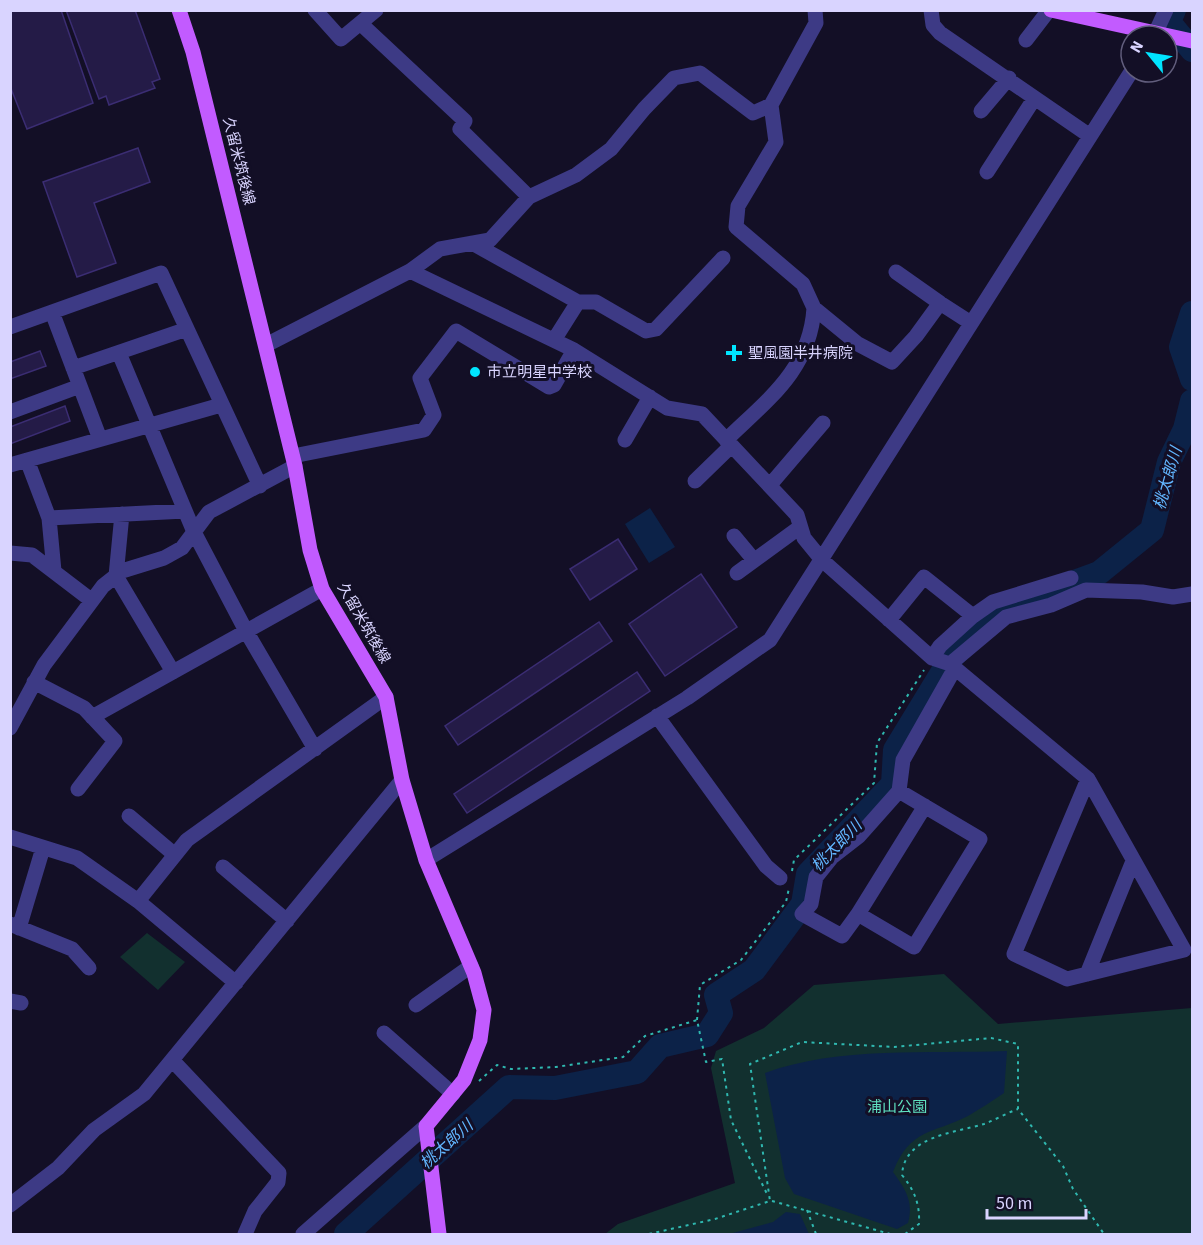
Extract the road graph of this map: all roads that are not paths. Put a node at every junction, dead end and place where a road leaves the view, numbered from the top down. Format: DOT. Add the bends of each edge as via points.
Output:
graph roads {
  1 [pos="179,10"];
  2 [pos="376,10"];
  3 [pos="815,10"];
  4 [pos="931,10"];
  5 [pos="1050,10"];
  6 [pos="1166,10"];
  7 [pos="322,13"];
  8 [pos="360,23"];
  9 [pos="1160,24"];
  10 [pos="1119,26"];
  11 [pos="1026,40"];
  12 [pos="1009,78"];
  13 [pos="1123,84"];
  14 [pos="1034,99"];
  15 [pos="771,105"];
  16 [pos="981,111"];
  17 [pos="1090,136"];
  18 [pos="987,172"];
  19 [pos="529,197"];
  20 [pos="472,243"];
  21 [pos="723,258"];
  22 [pos="410,271"];
  23 [pos="896,272"];
  24 [pos="578,302"];
  25 [pos="940,303"];
  26 [pos="814,308"];
  27 [pos="52,312"];
  28 [pos="971,323"];
  29 [pos="10,327"];
  30 [pos="186,329"];
  31 [pos="554,340"];
  32 [pos="266,345"];
  33 [pos="574,350"];
  34 [pos="119,352"];
  35 [pos="73,368"];
  36 [pos="80,386"];
  37 [pos="650,398"];
  38 [pos="221,405"];
  39 [pos="10,412"];
  40 [pos="823,423"];
  41 [pos="150,424"];
  42 [pos="100,439"];
  43 [pos="625,440"];
  44 [pos="728,443"];
  45 [pos="27,460"];
  46 [pos="294,461"];
  47 [pos="10,465"];
  48 [pos="695,481"];
  49 [pos="770,485"];
  50 [pos="260,486"];
  51 [pos="185,511"];
  52 [pos="122,514"];
  53 [pos="49,518"];
  54 [pos="800,526"];
  55 [pos="194,532"];
  56 [pos="734,536"];
  57 [pos="10,553"];
  58 [pos="754,560"];
  59 [pos="822,560"];
  60 [pos="54,571"];
  61 [pos="737,573"];
  62 [pos="116,576"];
  63 [pos="1071,578"];
  64 [pos="322,589"];
  65 [pos="1192,594"];
  66 [pos="91,600"];
  67 [pos="973,616"];
  68 [pos="889,620"];
  69 [pos="246,631"];
  70 [pos="932,658"];
  71 [pos="952,666"];
  72 [pos="173,672"];
  73 [pos="34,682"];
  74 [pos="386,697"];
  75 [pos="657,716"];
  76 [pos="92,717"];
  77 [pos="10,728"];
  78 [pos="315,749"];
  79 [pos="1088,779"];
  80 [pos="402,780"];
  81 [pos="78,789"];
  82 [pos="898,791"];
  83 [pos="925,806"];
  84 [pos="129,816"];
  85 [pos="10,837"];
  86 [pos="43,848"];
  87 [pos="176,855"];
  88 [pos="426,860"];
  89 [pos="1133,861"];
  90 [pos="223,867"];
  91 [pos="780,878"];
  92 [pos="138,901"];
  93 [pos="858,914"];
  94 [pos="287,921"];
  95 [pos="15,926"];
  96 [pos="471,966"];
  97 [pos="89,968"];
  98 [pos="1087,974"];
  99 [pos="236,983"];
  100 [pos="416,1005"];
  101 [pos="384,1034"];
  102 [pos="173,1060"];
  103 [pos="453,1094"];
  104 [pos="426,1126"];
  105 [pos="10,1205"];
  106 [pos="245,1234"];
  107 [pos="303,1234"];
  108 [pos="438,1234"];
  1 -- 32 [label="main road, 久留米筑後線"];
  2 -- 8 [label="street"];
  3 -- 15 [label="street" via="816,23"];
  4 -- 12 [label="street" via="933,25 940,33"];
  5 -- 10 [label="main road"];
  5 -- 11 [label="street"];
  6 -- 9 [label="street"];
  7 -- 8 [label="street" via="341,39"];
  8 -- 19 [label="street" via="465,121 460,129"];
  12 -- 14 [label="street"];
  12 -- 16 [label="street"];
  13 -- 17 [label="street"];
  14 -- 17 [label="street"];
  14 -- 18 [label="street"];
  15 -- 19 [label="street" via="753,112 700,73 674,78 611,149 576,175"];
  15 -- 26 [label="street" via="776,142 738,206 736,227 803,284"];
  17 -- 28 [label="street"];
  19 -- 20 [label="street" via="490,240"];
  20 -- 22 [label="street" via="440,249"];
  20 -- 24 [label="street"];
  21 -- 24 [label="street" via="656,329 646,331 596,302"];
  22 -- 31 [label="street"];
  22 -- 32 [label="street"];
  23 -- 25 [label="street"];
  24 -- 31 [label="street"];
  25 -- 26 [label="street" via="892,362 858,344"];
  25 -- 28 [label="street"];
  26 -- 44 [label="street" via="813,331 790,378"];
  27 -- 29 [label="street"];
  27 -- 30 [label="street" via="161,273"];
  27 -- 35 [label="street"];
  28 -- 59 [label="street"];
  30 -- 34 [label="street"];
  30 -- 38 [label="street"];
  31 -- 33 [label="street"];
  32 -- 46 [label="main road, 久留米筑後線"];
  33 -- 37 [label="street"];
  33 -- 46 [label="street" via="554,385 549,387 456,331 420,378 434,416 424,430"];
  34 -- 35 [label="street"];
  34 -- 41 [label="street"];
  35 -- 36 [label="street"];
  36 -- 39 [label="street"];
  36 -- 42 [label="street"];
  37 -- 43 [label="street"];
  37 -- 44 [label="street" via="667,408 702,414"];
  38 -- 41 [label="street"];
  38 -- 50 [label="street"];
  40 -- 49 [label="street"];
  41 -- 42 [label="street"];
  41 -- 51 [label="street"];
  42 -- 45 [label="street"];
  44 -- 48 [label="street"];
  44 -- 49 [label="street"];
  45 -- 47 [label="street"];
  45 -- 53 [label="street"];
  46 -- 50 [label="street"];
  46 -- 64 [label="main road, 久留米筑後線" via="310,550"];
  49 -- 54 [label="street" via="796,515"];
  50 -- 55 [label="street" via="209,512"];
  51 -- 52 [label="street"];
  51 -- 55 [label="street"];
  52 -- 53 [label="street"];
  52 -- 62 [label="street"];
  53 -- 60 [label="street"];
  54 -- 58 [label="street"];
  54 -- 59 [label="street" via="804,538"];
  55 -- 62 [label="street" via="182,548"];
  55 -- 69 [label="street"];
  56 -- 58 [label="street"];
  57 -- 60 [label="street" via="32,555"];
  58 -- 61 [label="street"];
  59 -- 68 [label="street"];
  59 -- 75 [label="street" via="770,640"];
  60 -- 66 [label="street"];
  62 -- 66 [label="street"];
  62 -- 72 [label="street"];
  63 -- 67 [label="street" via="993,602"];
  64 -- 69 [label="street"];
  64 -- 74 [label="main road, 久留米筑後線"];
  65 -- 71 [label="street" via="1173,597 1086,590 1051,605 1006,617"];
  66 -- 73 [label="street"];
  67 -- 68 [label="street" via="924,577"];
  67 -- 70 [label="street"];
  68 -- 70 [label="street"];
  69 -- 72 [label="street"];
  69 -- 78 [label="street"];
  70 -- 71 [label="street"];
  71 -- 79 [label="street"];
  71 -- 82 [label="street" via="903,760"];
  72 -- 76 [label="street"];
  73 -- 76 [label="street" via="84,708"];
  73 -- 77 [label="street"];
  74 -- 78 [label="street"];
  74 -- 80 [label="main road, 久留米筑後線"];
  75 -- 88 [label="street"];
  75 -- 91 [label="street" via="766,866"];
  76 -- 81 [label="street" via="115,741"];
  78 -- 87 [label="street" via="187,840"];
  79 -- 89 [label="street"];
  79 -- 98 [label="street" via="1014,954 1067,980"];
  80 -- 88 [label="main road, 久留米筑後線"];
  80 -- 94 [label="street"];
  82 -- 83 [label="street"];
  82 -- 93 [label="street" via="816,877 811,903 802,914 842,936"];
  83 -- 93 [label="street"];
  83 -- 93 [label="street" via="980,839 914,947"];
  84 -- 87 [label="street"];
  85 -- 86 [label="street"];
  86 -- 92 [label="street" via="77,858"];
  86 -- 95 [label="street"];
  87 -- 92 [label="street"];
  88 -- 96 [label="main road, 久留米筑後線"];
  89 -- 98 [label="street"];
  89 -- 98 [label="street" via="1184,950"];
  90 -- 94 [label="street"];
  92 -- 99 [label="street"];
  94 -- 99 [label="street"];
  95 -- 97 [label="street" via="72,949"];
  96 -- 100 [label="street"];
  96 -- 103 [label="main road, 久留米筑後線" via="484,1010 480,1040 464,1080"];
  99 -- 102 [label="street"];
  101 -- 103 [label="street"];
  102 -- 105 [label="street" via="144,1094 94,1130 58,1168"];
  102 -- 106 [label="street" via="279,1173 278,1182 255,1211"];
  103 -- 104 [label="main road, 久留米筑後線"];
  104 -- 107 [label="street"];
  104 -- 108 [label="main road"];
}
